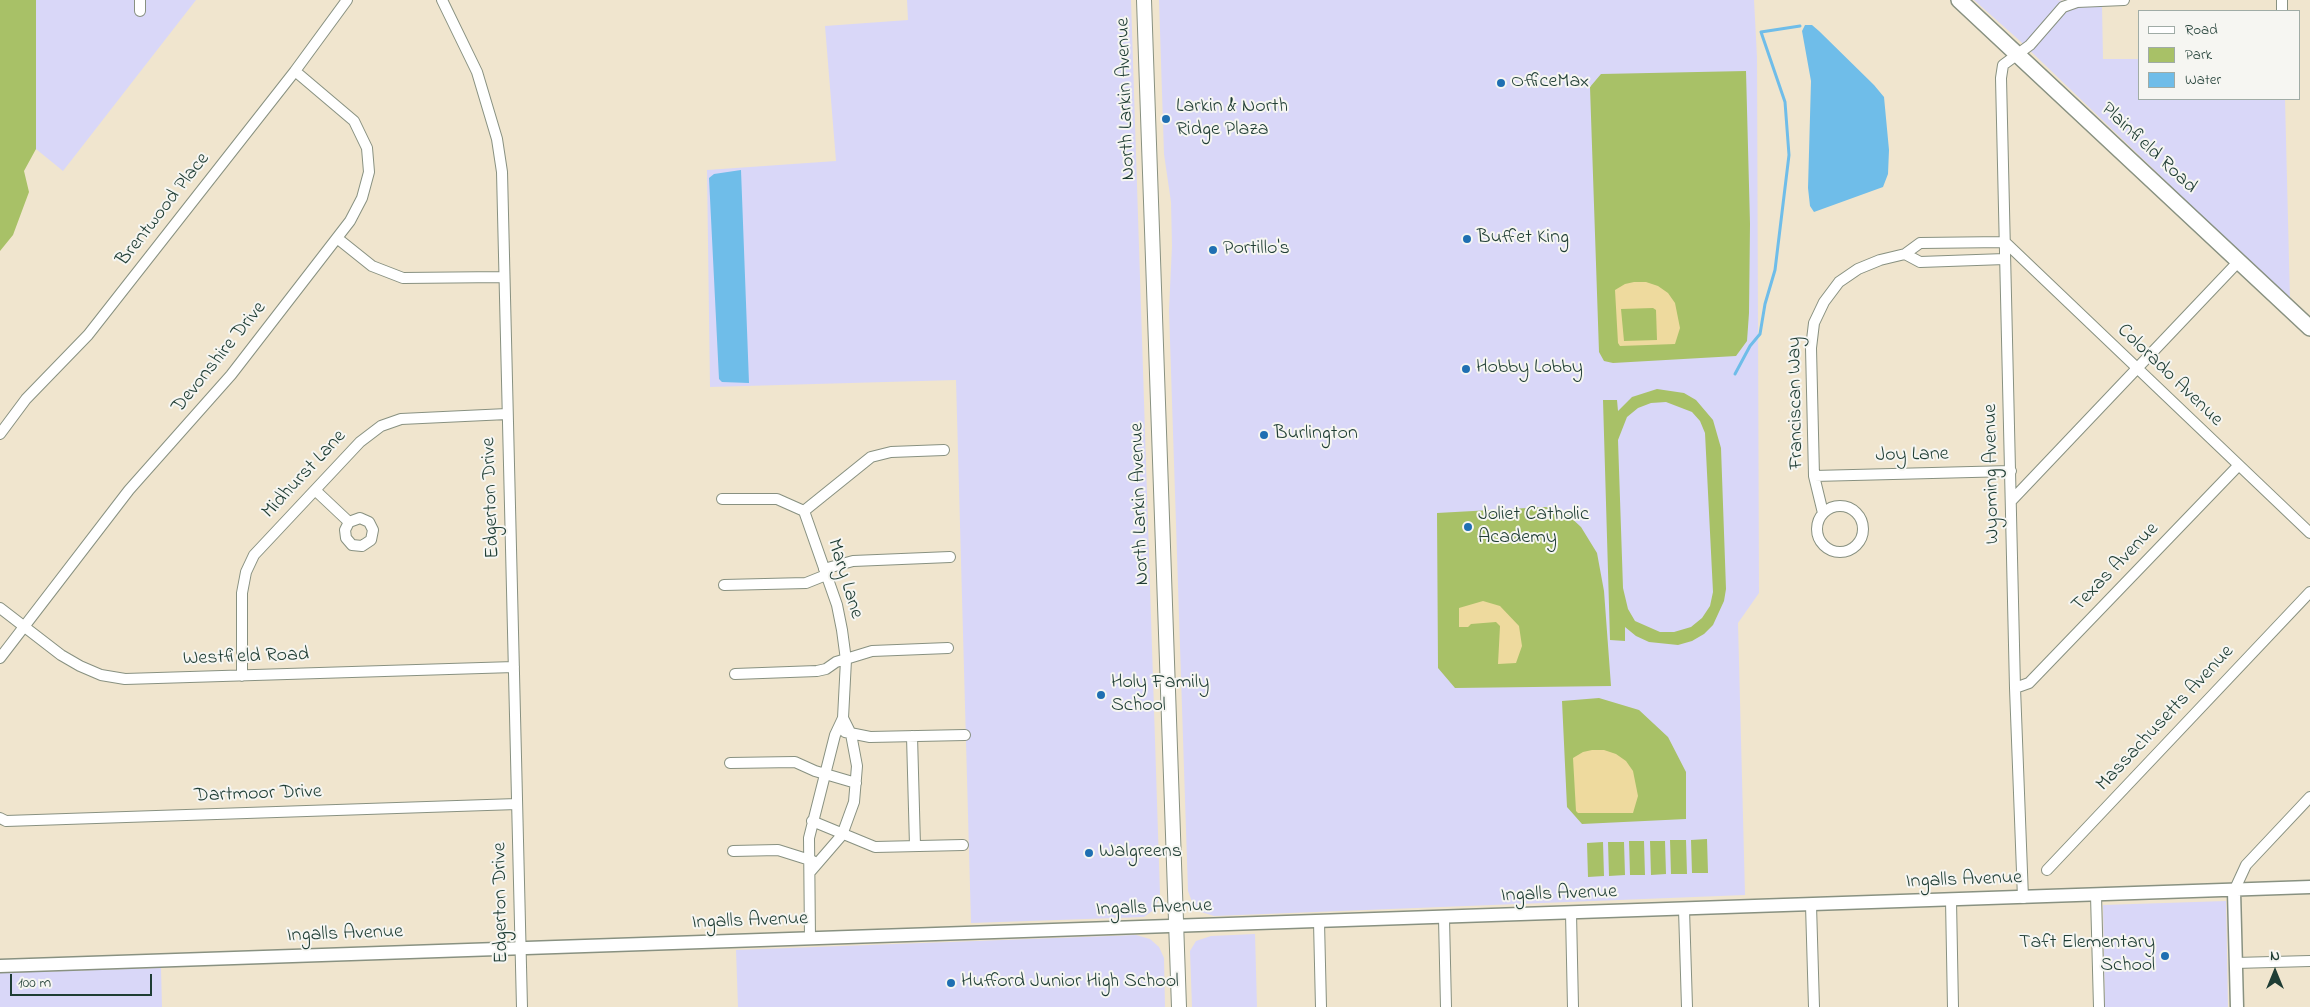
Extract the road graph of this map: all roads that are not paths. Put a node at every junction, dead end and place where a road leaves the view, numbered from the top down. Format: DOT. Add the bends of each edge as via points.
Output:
graph roads {
  1 [pos="140,0"];
  2 [pos="347,0"];
  3 [pos="442,0"];
  4 [pos="1144,0"];
  5 [pos="1958,0"];
  6 [pos="2124,0"];
  7 [pos="140,11"];
  8 [pos="2016,55"];
  9 [pos="295,72"];
  10 [pos="337,238"];
  11 [pos="1920,239"];
  12 [pos="2005,242"];
  13 [pos="1905,254"];
  14 [pos="2005,259"];
  15 [pos="2239,261"];
  16 [pos="1920,266"];
  17 [pos="503,277"];
  18 [pos="2310,328"];
  19 [pos="2136,369"];
  20 [pos="507,414"];
  21 [pos="0,434"];
  22 [pos="944,450"];
  23 [pos="2238,466"];
  24 [pos="2011,471"];
  25 [pos="1814,476"];
  26 [pos="315,490"];
  27 [pos="722,499"];
  28 [pos="2012,500"];
  29 [pos="804,512"];
  30 [pos="1823,513"];
  31 [pos="349,522"];
  32 [pos="2310,533"];
  33 [pos="950,557"];
  34 [pos="825,572"];
  35 [pos="724,585"];
  36 [pos="2310,592"];
  37 [pos="0,608"];
  38 [pos="24,626"];
  39 [pos="948,648"];
  40 [pos="0,658"];
  41 [pos="846,660"];
  42 [pos="514,667"];
  43 [pos="735,674"];
  44 [pos="242,676"];
  45 [pos="2015,688"];
  46 [pos="843,718"];
  47 [pos="837,729"];
  48 [pos="851,734"];
  49 [pos="966,734"];
  50 [pos="912,736"];
  51 [pos="730,763"];
  52 [pos="826,774"];
  53 [pos="856,783"];
  54 [pos="2310,797"];
  55 [pos="517,804"];
  56 [pos="0,818"];
  57 [pos="812,821"];
  58 [pos="842,835"];
  59 [pos="964,845"];
  60 [pos="914,846"];
  61 [pos="733,851"];
  62 [pos="807,859"];
  63 [pos="818,862"];
  64 [pos="2047,870"];
  65 [pos="810,872"];
  66 [pos="2310,887"];
  67 [pos="2234,890"];
  68 [pos="2096,895"];
  69 [pos="2023,898"];
  70 [pos="1951,900"];
  71 [pos="1811,905"];
  72 [pos="1684,910"];
  73 [pos="1571,913"];
  74 [pos="1444,918"];
  75 [pos="1319,922"];
  76 [pos="1176,927"];
  77 [pos="810,939"];
  78 [pos="520,948"];
  79 [pos="2310,961"];
  80 [pos="2235,964"];
  81 [pos="0,966"];
  82 [pos="522,1007"];
  83 [pos="1179,1007"];
  84 [pos="1321,1007"];
  85 [pos="1446,1007"];
  86 [pos="1573,1007"];
  87 [pos="1686,1007"];
  88 [pos="1814,1007"];
  89 [pos="1953,1007"];
  90 [pos="2099,1007"];
  91 [pos="2236,1007"];
  1 -- 7 [label="street"];
  2 -- 9 [label="street, Brentwood Place"];
  3 -- 17 [label="street, Edgerton Drive" via="477,72 497,139 502,172"];
  4 -- 76 [label="main road, North Larkin Avenue"];
  5 -- 8 [label="main road, Plainfield Road"];
  6 -- 8 [label="street, Wyoming Avenue" via="2062,6 2030,44"];
  8 -- 12 [label="street, Wyoming Avenue" via="2003,65 2001,78"];
  8 -- 15 [label="main road, Plainfield Road"];
  9 -- 10 [label="street, Devonshire Drive" via="354,121 367,148 369,172 362,198"];
  9 -- 21 [label="street, Brentwood Place" via="88,335 26,400"];
  10 -- 17 [label="street" via="372,266 403,278"];
  10 -- 38 [label="street, Devonshire Drive" via="213,396 129,490"];
  11 -- 12 [label="street"];
  11 -- 13 [label="street, Franciscan Way"];
  11 -- 16 [label="street"];
  12 -- 14 [label="street, Wyoming Avenue"];
  12 -- 19 [label="street, Colorado Avenue"];
  13 -- 16 [label="street"];
  13 -- 25 [label="street, Franciscan Way" via="1858,269 1839,282 1814,322 1811,348"];
  14 -- 16 [label="street"];
  14 -- 24 [label="street, Wyoming Avenue"];
  15 -- 18 [label="main road, Plainfield Road"];
  15 -- 19 [label="street"];
  17 -- 20 [label="street, Edgerton Drive"];
  19 -- 23 [label="street, Colorado Avenue"];
  19 -- 28 [label="street"];
  20 -- 26 [label="street, Midhurst Lane" via="416,417 381,426 360,442"];
  20 -- 42 [label="street, Edgerton Drive"];
  22 -- 29 [label="street" via="891,452 872,457"];
  23 -- 32 [label="street, Colorado Avenue"];
  23 -- 45 [label="street, Texas Avenue" via="2030,683"];
  24 -- 25 [label="street, Joy Lane"];
  24 -- 28 [label="street, Wyoming Avenue"];
  25 -- 30 [label="street, Franciscan Way"];
  26 -- 31 [label="street"];
  26 -- 44 [label="street, Midhurst Lane" via="254,555 246,572 242,593"];
  27 -- 29 [label="street" via="778,499"];
  28 -- 45 [label="street, Wyoming Avenue"];
  29 -- 34 [label="street, Mary Lane"];
  30 -- 30 [label="street, Franciscan Way" via="1817,528 1821,543 1843,552 1857,545 1864,532 1856,512 1836,506"];
  33 -- 34 [label="street" via="853,560"];
  34 -- 35 [label="street" via="806,583"];
  34 -- 41 [label="street, Mary Lane" via="837,605"];
  36 -- 64 [label="street, Massachusetts Avenue"];
  37 -- 38 [label="street, Westfield Road"];
  38 -- 40 [label="street, Devonshire Drive"];
  38 -- 44 [label="street, Westfield Road" via="61,655 101,675 125,679"];
  39 -- 41 [label="street" via="872,650"];
  41 -- 43 [label="street" via="817,671"];
  41 -- 46 [label="street, Mary Lane"];
  42 -- 44 [label="street, Westfield Road"];
  42 -- 55 [label="street, Edgerton Drive"];
  45 -- 69 [label="street, Wyoming Avenue"];
  46 -- 47 [label="street, Mary Lane"];
  46 -- 48 [label="street, Mary Lane"];
  47 -- 48 [label="street"];
  47 -- 52 [label="street, Mary Lane"];
  48 -- 50 [label="street"];
  48 -- 53 [label="street, Mary Lane"];
  49 -- 50 [label="street"];
  50 -- 60 [label="street"];
  51 -- 52 [label="street" via="795,762"];
  52 -- 53 [label="street"];
  52 -- 57 [label="street, Mary Lane"];
  53 -- 58 [label="street, Mary Lane" via="854,802"];
  54 -- 67 [label="street" via="2246,865"];
  55 -- 56 [label="street, Dartmoor Drive"];
  55 -- 78 [label="street, Edgerton Drive"];
  57 -- 58 [label="street"];
  57 -- 62 [label="street, Mary Lane"];
  58 -- 60 [label="street" via="875,847"];
  58 -- 63 [label="street, Mary Lane"];
  59 -- 60 [label="street"];
  61 -- 62 [label="street" via="778,850"];
  62 -- 63 [label="street"];
  62 -- 65 [label="street, Mary Lane"];
  63 -- 65 [label="street, Mary Lane"];
  65 -- 77 [label="street, Mary Lane"];
  66 -- 67 [label="street, Ingalls Avenue"];
  67 -- 68 [label="street, Ingalls Avenue"];
  67 -- 80 [label="street"];
  68 -- 69 [label="street, Ingalls Avenue"];
  68 -- 90 [label="street"];
  69 -- 70 [label="street, Ingalls Avenue"];
  70 -- 71 [label="street, Ingalls Avenue"];
  70 -- 89 [label="street"];
  71 -- 72 [label="street, Ingalls Avenue"];
  71 -- 88 [label="street"];
  72 -- 73 [label="street, Ingalls Avenue"];
  72 -- 87 [label="street"];
  73 -- 74 [label="street, Ingalls Avenue"];
  73 -- 86 [label="street"];
  74 -- 75 [label="street, Ingalls Avenue"];
  74 -- 85 [label="street"];
  75 -- 76 [label="street, Ingalls Avenue"];
  75 -- 84 [label="street"];
  76 -- 77 [label="street, Ingalls Avenue"];
  76 -- 83 [label="main road, North Larkin Avenue"];
  77 -- 78 [label="street, Ingalls Avenue"];
  78 -- 81 [label="street, Ingalls Avenue"];
  78 -- 82 [label="street, Edgerton Drive"];
  79 -- 80 [label="street"];
  80 -- 91 [label="street"];
}
